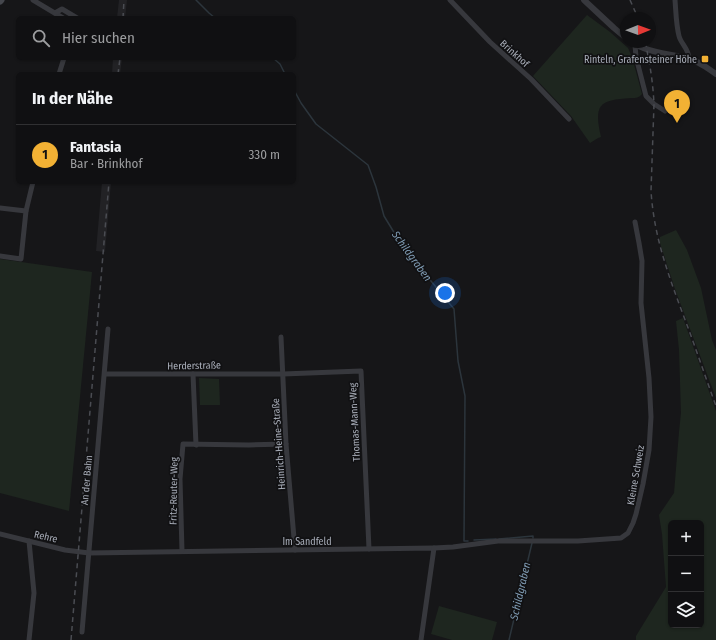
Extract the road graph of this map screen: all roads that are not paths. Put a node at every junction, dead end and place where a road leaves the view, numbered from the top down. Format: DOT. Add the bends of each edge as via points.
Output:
graph roads {
  1 [pos="33,0"];
  2 [pos="450,0"];
  3 [pos="584,0"];
  4 [pos="675,0"];
  5 [pos="55,13"];
  6 [pos="60,16"];
  7 [pos="74,16"];
  8 [pos="620,33"];
  9 [pos="635,48"];
  10 [pos="644,48"];
  11 [pos="690,59"];
  12 [pos="63,60"];
  13 [pos="60,72"];
  14 [pos="716,74"];
  15 [pos="665,111"];
  16 [pos="569,119"];
  17 [pos="33,184"];
  18 [pos="0,208"];
  19 [pos="26,211"];
  20 [pos="635,222"];
  21 [pos="0,256"];
  22 [pos="108,329"];
  23 [pos="281,337"];
  24 [pos="105,374"];
  25 [pos="193,374"];
  26 [pos="283,374"];
  27 [pos="286,444"];
  28 [pos="196,445"];
  29 [pos="0,534"];
  30 [pos="28,541"];
  31 [pos="434,548"];
  32 [pos="369,549"];
  33 [pos="295,550"];
  34 [pos="182,551"];
  35 [pos="88,553"];
  36 [pos="82,632"];
  37 [pos="30,640"];
  38 [pos="421,640"];
  1 -- 5 [label="street"];
  2 -- 16 [label="street, Brinkhof"];
  3 -- 8 [label="street"];
  4 -- 11 [label="street" via="679,38"];
  5 -- 6 [label="street"];
  5 -- 7 [label="street" via="62,9"];
  9 -- 15 [label="street" via="646,96"];
  10 -- 11 [label="street"];
  11 -- 14 [label="street"];
  12 -- 13 [label="street"];
  17 -- 19 [label="street"];
  18 -- 19 [label="street"];
  19 -- 21 [label="street" via="20,259"];
  20 -- 31 [label="street, Kleine Schweiz" via="642,261 641,304 651,417 643,484 636,514 628,533 621,538 498,541"];
  22 -- 24 [label="street, An der Bahn"];
  23 -- 26 [label="street, Heinrich-Heine-Straße"];
  24 -- 25 [label="street, Herderstraße"];
  24 -- 35 [label="street, An der Bahn"];
  25 -- 26 [label="street, Herderstraße"];
  25 -- 28 [label="street"];
  26 -- 27 [label="street, Heinrich-Heine-Straße"];
  26 -- 32 [label="street, Thomas-Mann-Weg" via="360,371"];
  27 -- 28 [label="street, Fritz-Reuter-Weg"];
  27 -- 33 [label="street, Heinrich-Heine-Straße"];
  28 -- 34 [label="street, Fritz-Reuter-Weg" via="183,444 180,479"];
  29 -- 30 [label="street, Rehre"];
  30 -- 35 [label="street, Rehre"];
  30 -- 37 [label="street" via="34,593"];
  31 -- 32 [label="street, Im Sandfeld"];
  31 -- 38 [label="street"];
  32 -- 33 [label="street, Im Sandfeld"];
  33 -- 34 [label="street, Im Sandfeld"];
  34 -- 35 [label="street, Im Sandfeld"];
  35 -- 36 [label="street, An der Bahn"];
}
